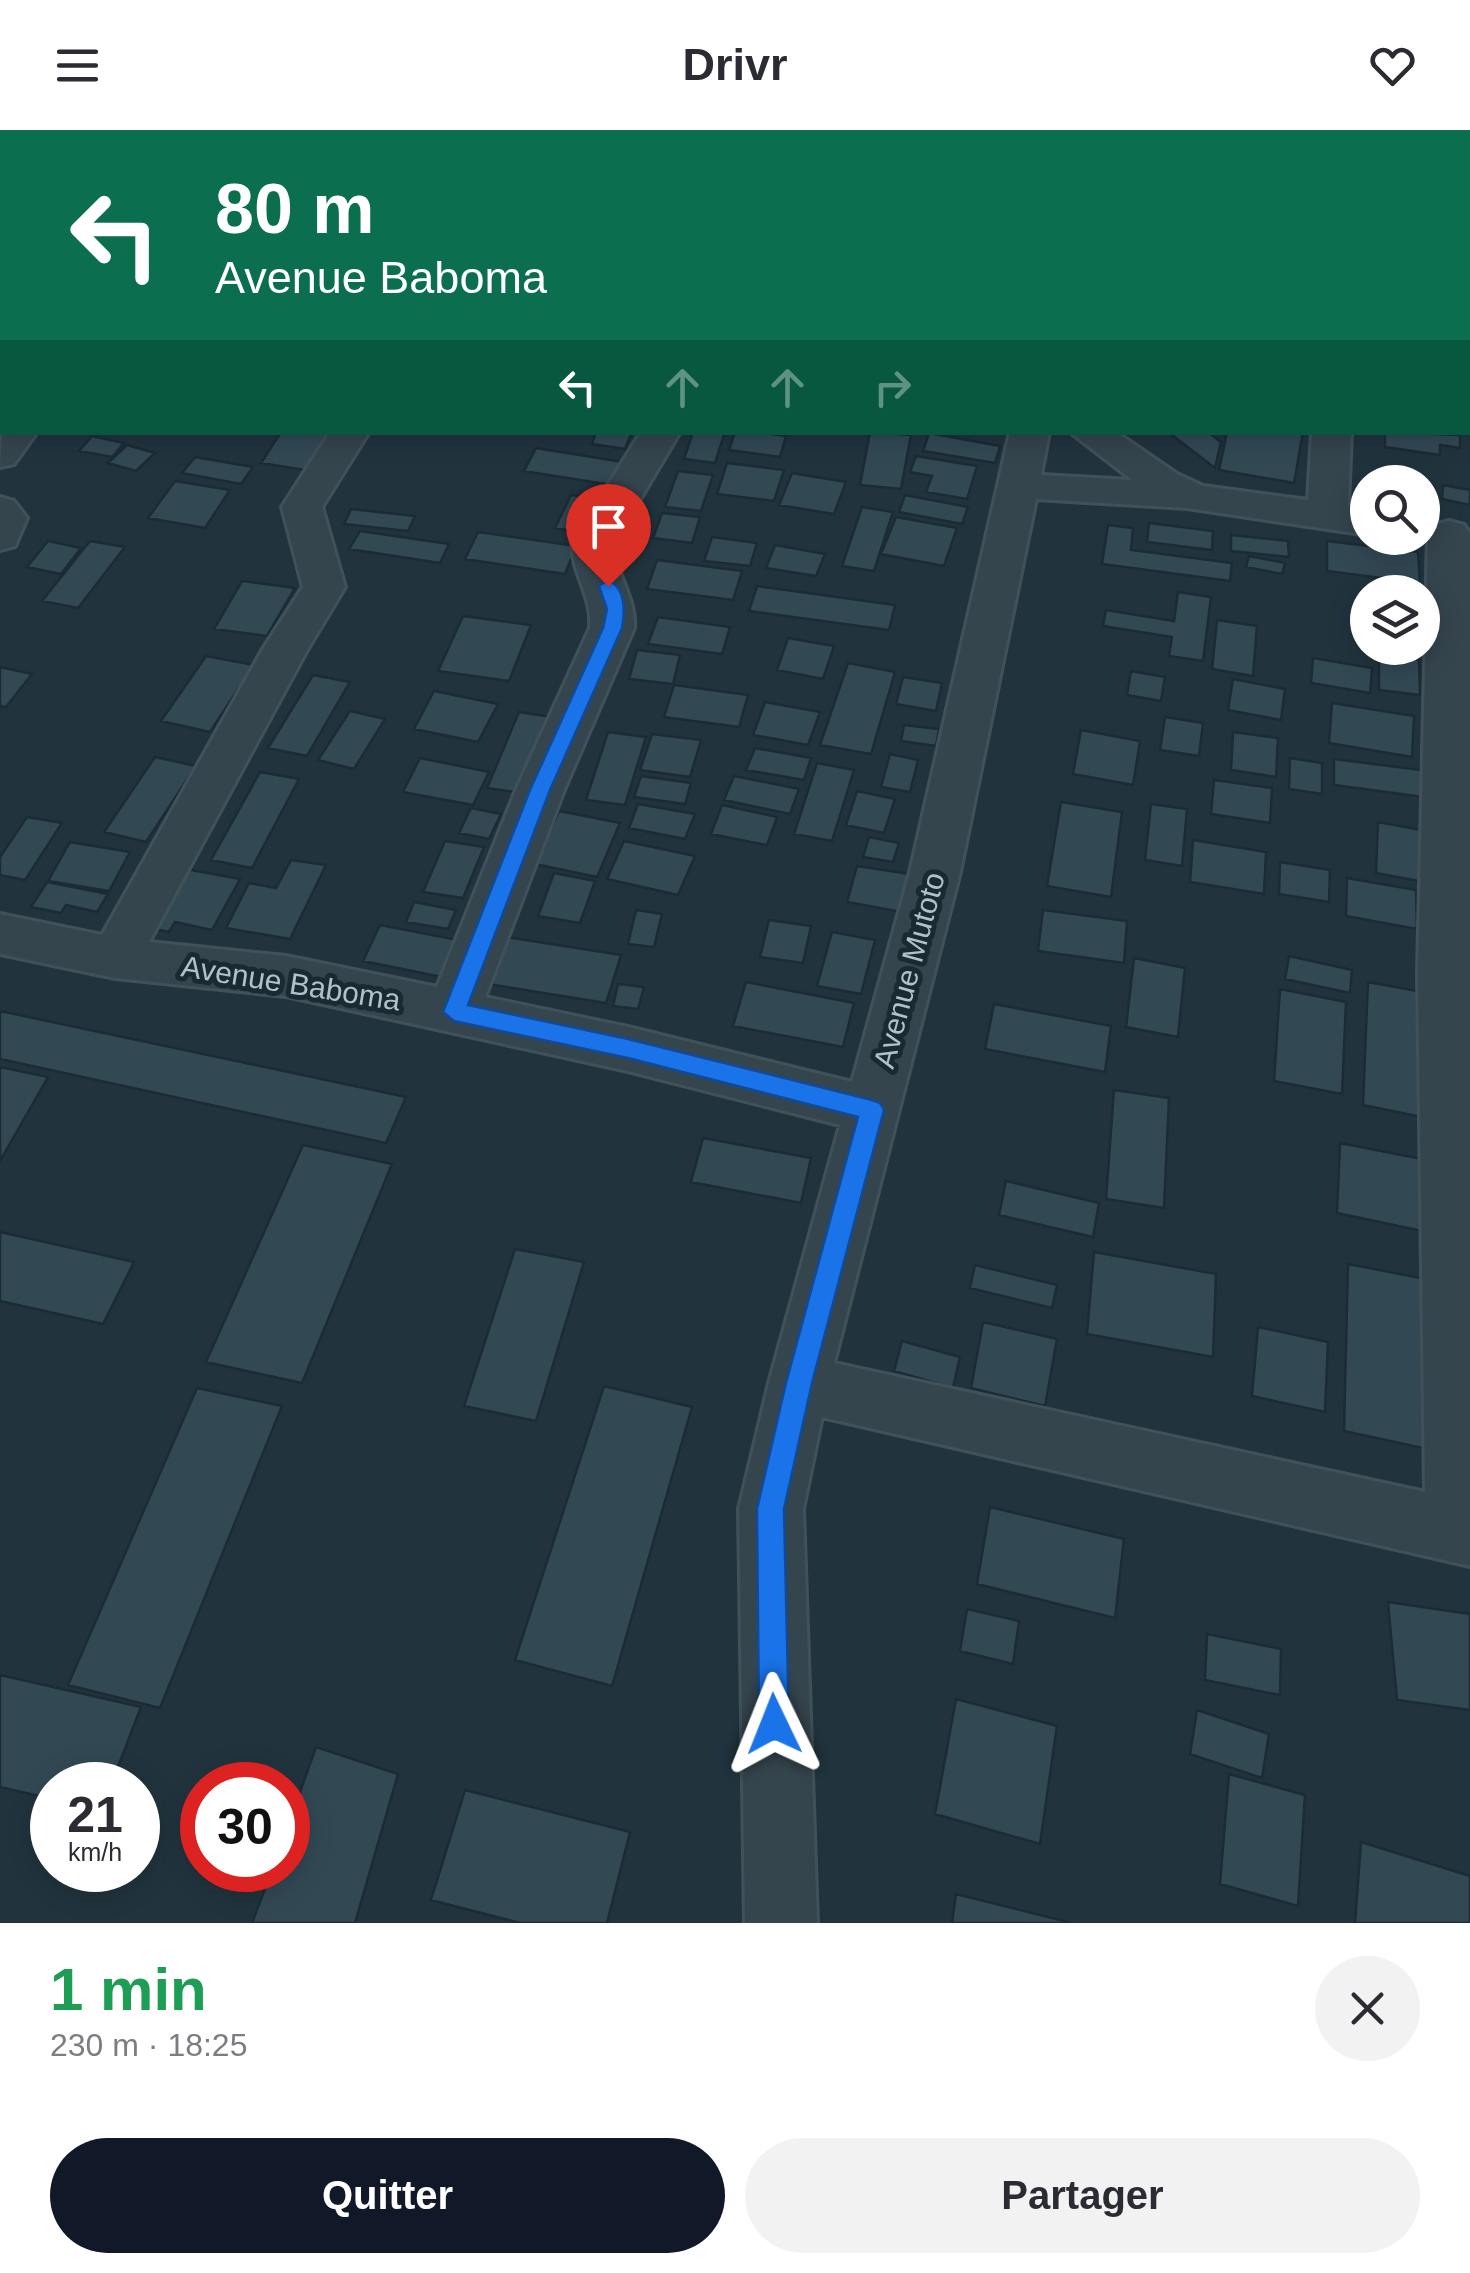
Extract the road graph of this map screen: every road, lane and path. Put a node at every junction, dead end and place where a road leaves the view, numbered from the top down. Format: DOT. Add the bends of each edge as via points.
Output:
graph roads {
  1 [pos="16,435"];
  2 [pos="348,435"];
  3 [pos="659,435"];
  4 [pos="1029,435"];
  5 [pos="1093,435"];
  6 [pos="1332,435"];
  7 [pos="0,455"];
  8 [pos="1020,486"];
  9 [pos="1194,497"];
  10 [pos="0,510"];
  11 [pos="1327,516"];
  12 [pos="1350,519"];
  13 [pos="1447,534"];
  14 [pos="0,537"];
  15 [pos="0,934"];
  16 [pos="114,958"];
  17 [pos="454,1012"];
  18 [pos="872,1110"];
  19 [pos="799,1383"];
  20 [pos="1463,1532"];
  21 [pos="780,1923"];
  1 -- 7 [label="street"];
  2 -- 16 [label="street" via="302,506 324,586"];
  3 -- 17 [label="street" via="593,543 592,556 616,609 612,628"];
  4 -- 8 [label="street, Avenue Mutoto"];
  5 -- 9 [label="street"];
  6 -- 11 [label="street"];
  8 -- 9 [label="street"];
  8 -- 18 [label="street, Avenue Mutoto" via="935,872"];
  9 -- 11 [label="street"];
  10 -- 14 [label="street" via="7,518"];
  11 -- 12 [label="street"];
  13 -- 20 [label="street" via="1444,974"];
  15 -- 16 [label="street, Avenue Baboma"];
  16 -- 17 [label="street, Avenue Baboma" via="286,976"];
  17 -- 18 [label="street, Avenue Baboma"];
  18 -- 19 [label="street, Avenue Mutoto"];
  19 -- 20 [label="street"];
  19 -- 21 [label="street, Avenue Mutoto" via="771,1509"];
}
